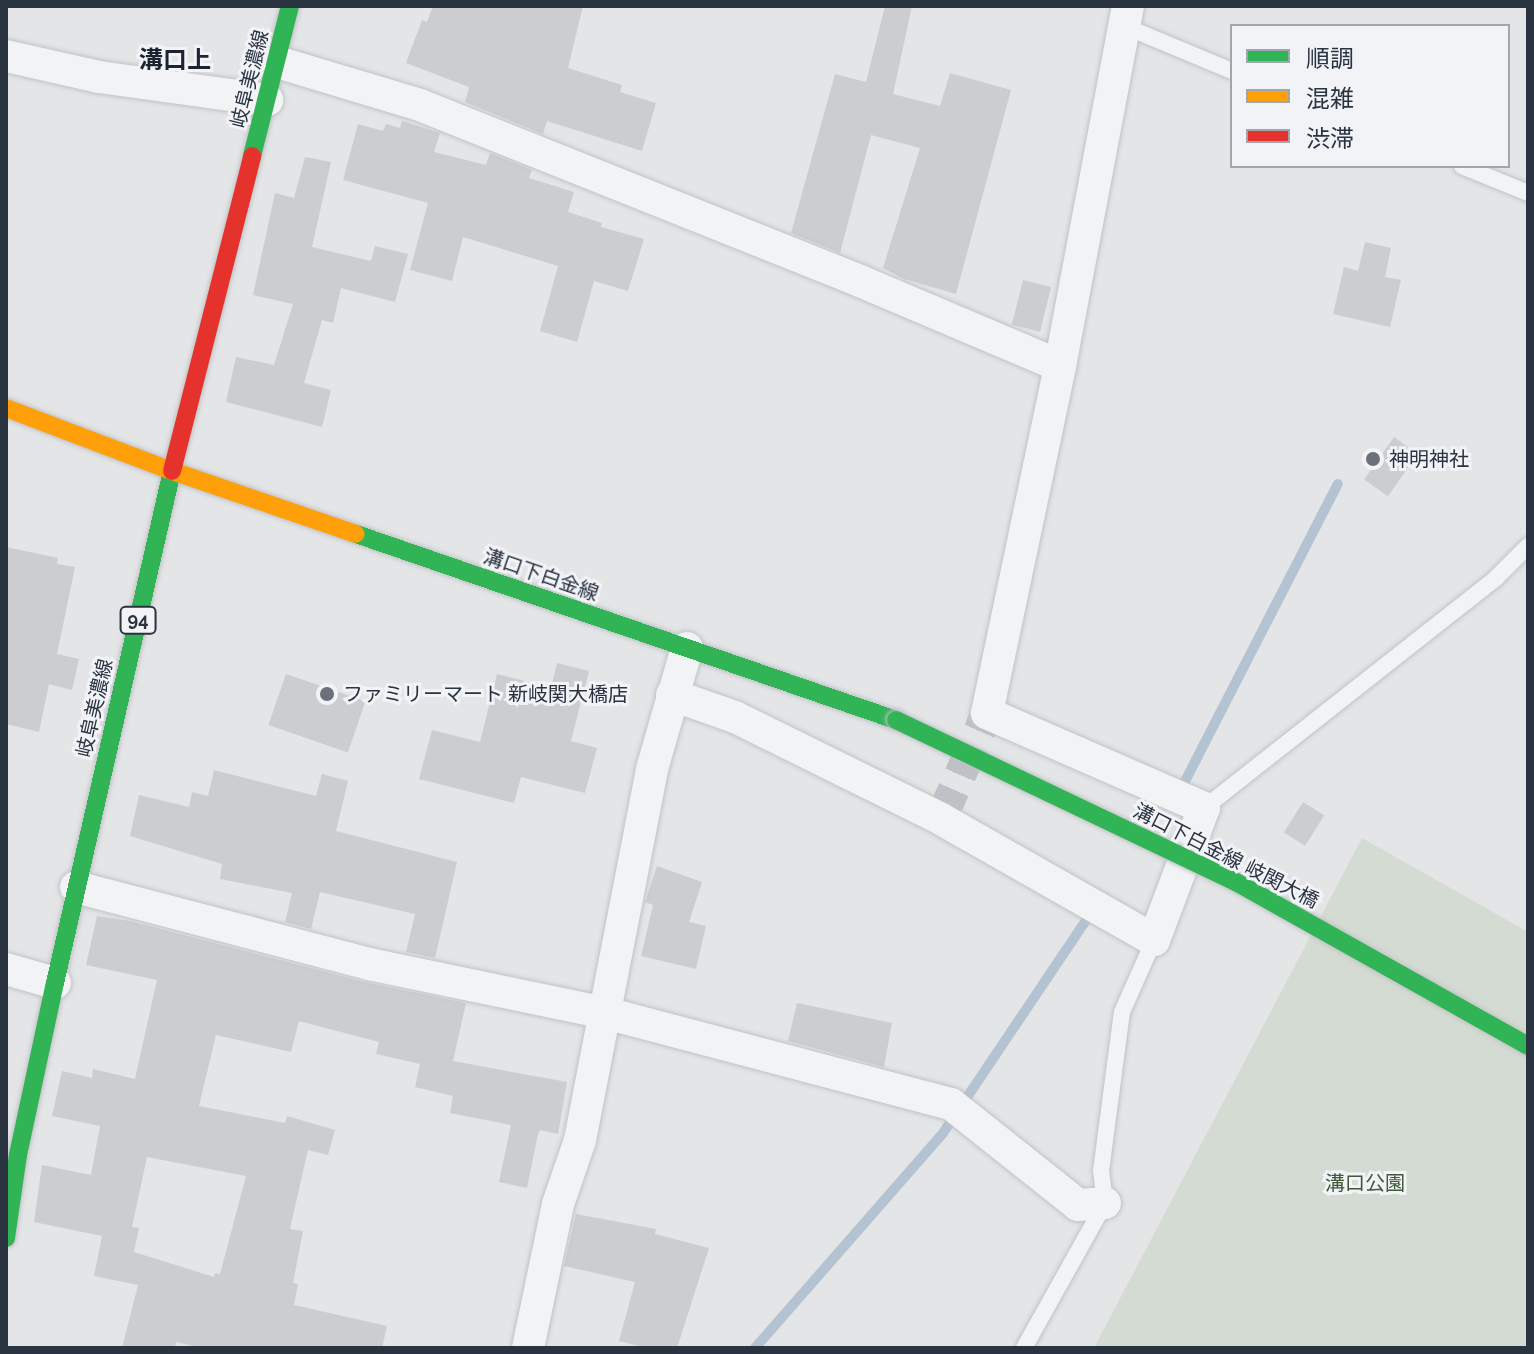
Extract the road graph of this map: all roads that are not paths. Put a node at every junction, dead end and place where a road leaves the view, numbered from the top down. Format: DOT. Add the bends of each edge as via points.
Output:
graph roads {
  1 [pos="290,6"];
  2 [pos="1126,16"];
  3 [pos="6,56"];
  4 [pos="277,62"];
  5 [pos="1230,70"];
  6 [pos="267,100"];
  7 [pos="1467,168"];
  8 [pos="1528,193"];
  9 [pos="1060,366"];
  10 [pos="6,408"];
  11 [pos="172,471"];
  12 [pos="1528,546"];
  13 [pos="687,648"];
  14 [pos="672,695"];
  15 [pos="896,720"];
  16 [pos="1204,808"];
  17 [pos="76,887"];
  18 [pos="1154,940"];
  19 [pos="6,969"];
  20 [pos="55,983"];
  21 [pos="606,1013"];
  22 [pos="1528,1046"];
  23 [pos="10,1183"];
  24 [pos="1105,1203"];
  25 [pos="6,1238"];
  26 [pos="528,1348"];
  27 [pos="1024,1348"];
  1 -- 4 [label="main road, 岐阜美濃線 / 94"];
  2 -- 5 [label="lane"];
  2 -- 9 [label="street"];
  3 -- 6 [label="street" via="99,77"];
  4 -- 6 [label="main road, 岐阜美濃線 / 94"];
  4 -- 9 [label="street" via="420,105"];
  6 -- 11 [label="main road, 岐阜美濃線 / 94"];
  7 -- 8 [label="lane"];
  9 -- 16 [label="street" via="987,713"];
  10 -- 11 [label="main road, 溝口下白金線"];
  11 -- 13 [label="main road, 溝口下白金線"];
  11 -- 17 [label="main road, 岐阜美濃線 / 94"];
  12 -- 16 [label="lane" via="1496,578"];
  13 -- 14 [label="street"];
  13 -- 15 [label="main road, 溝口下白金線"];
  14 -- 18 [label="street" via="735,717 941,819"];
  14 -- 21 [label="street" via="652,769"];
  15 -- 22 [label="main road, 溝口下白金線 岐関大橋, bridge" via="1236,882"];
  16 -- 18 [label="street"];
  17 -- 20 [label="main road, 岐阜美濃線 / 94"];
  17 -- 21 [label="street" via="369,964"];
  18 -- 24 [label="lane" via="1122,1012 1101,1171"];
  19 -- 20 [label="street"];
  20 -- 23 [label="main road, 岐阜美濃線 / 94"];
  21 -- 24 [label="street" via="960,1110 1078,1205"];
  21 -- 26 [label="street"];
  23 -- 25 [label="main road, 岐阜美濃線 / 94"];
  24 -- 27 [label="lane"];
}
